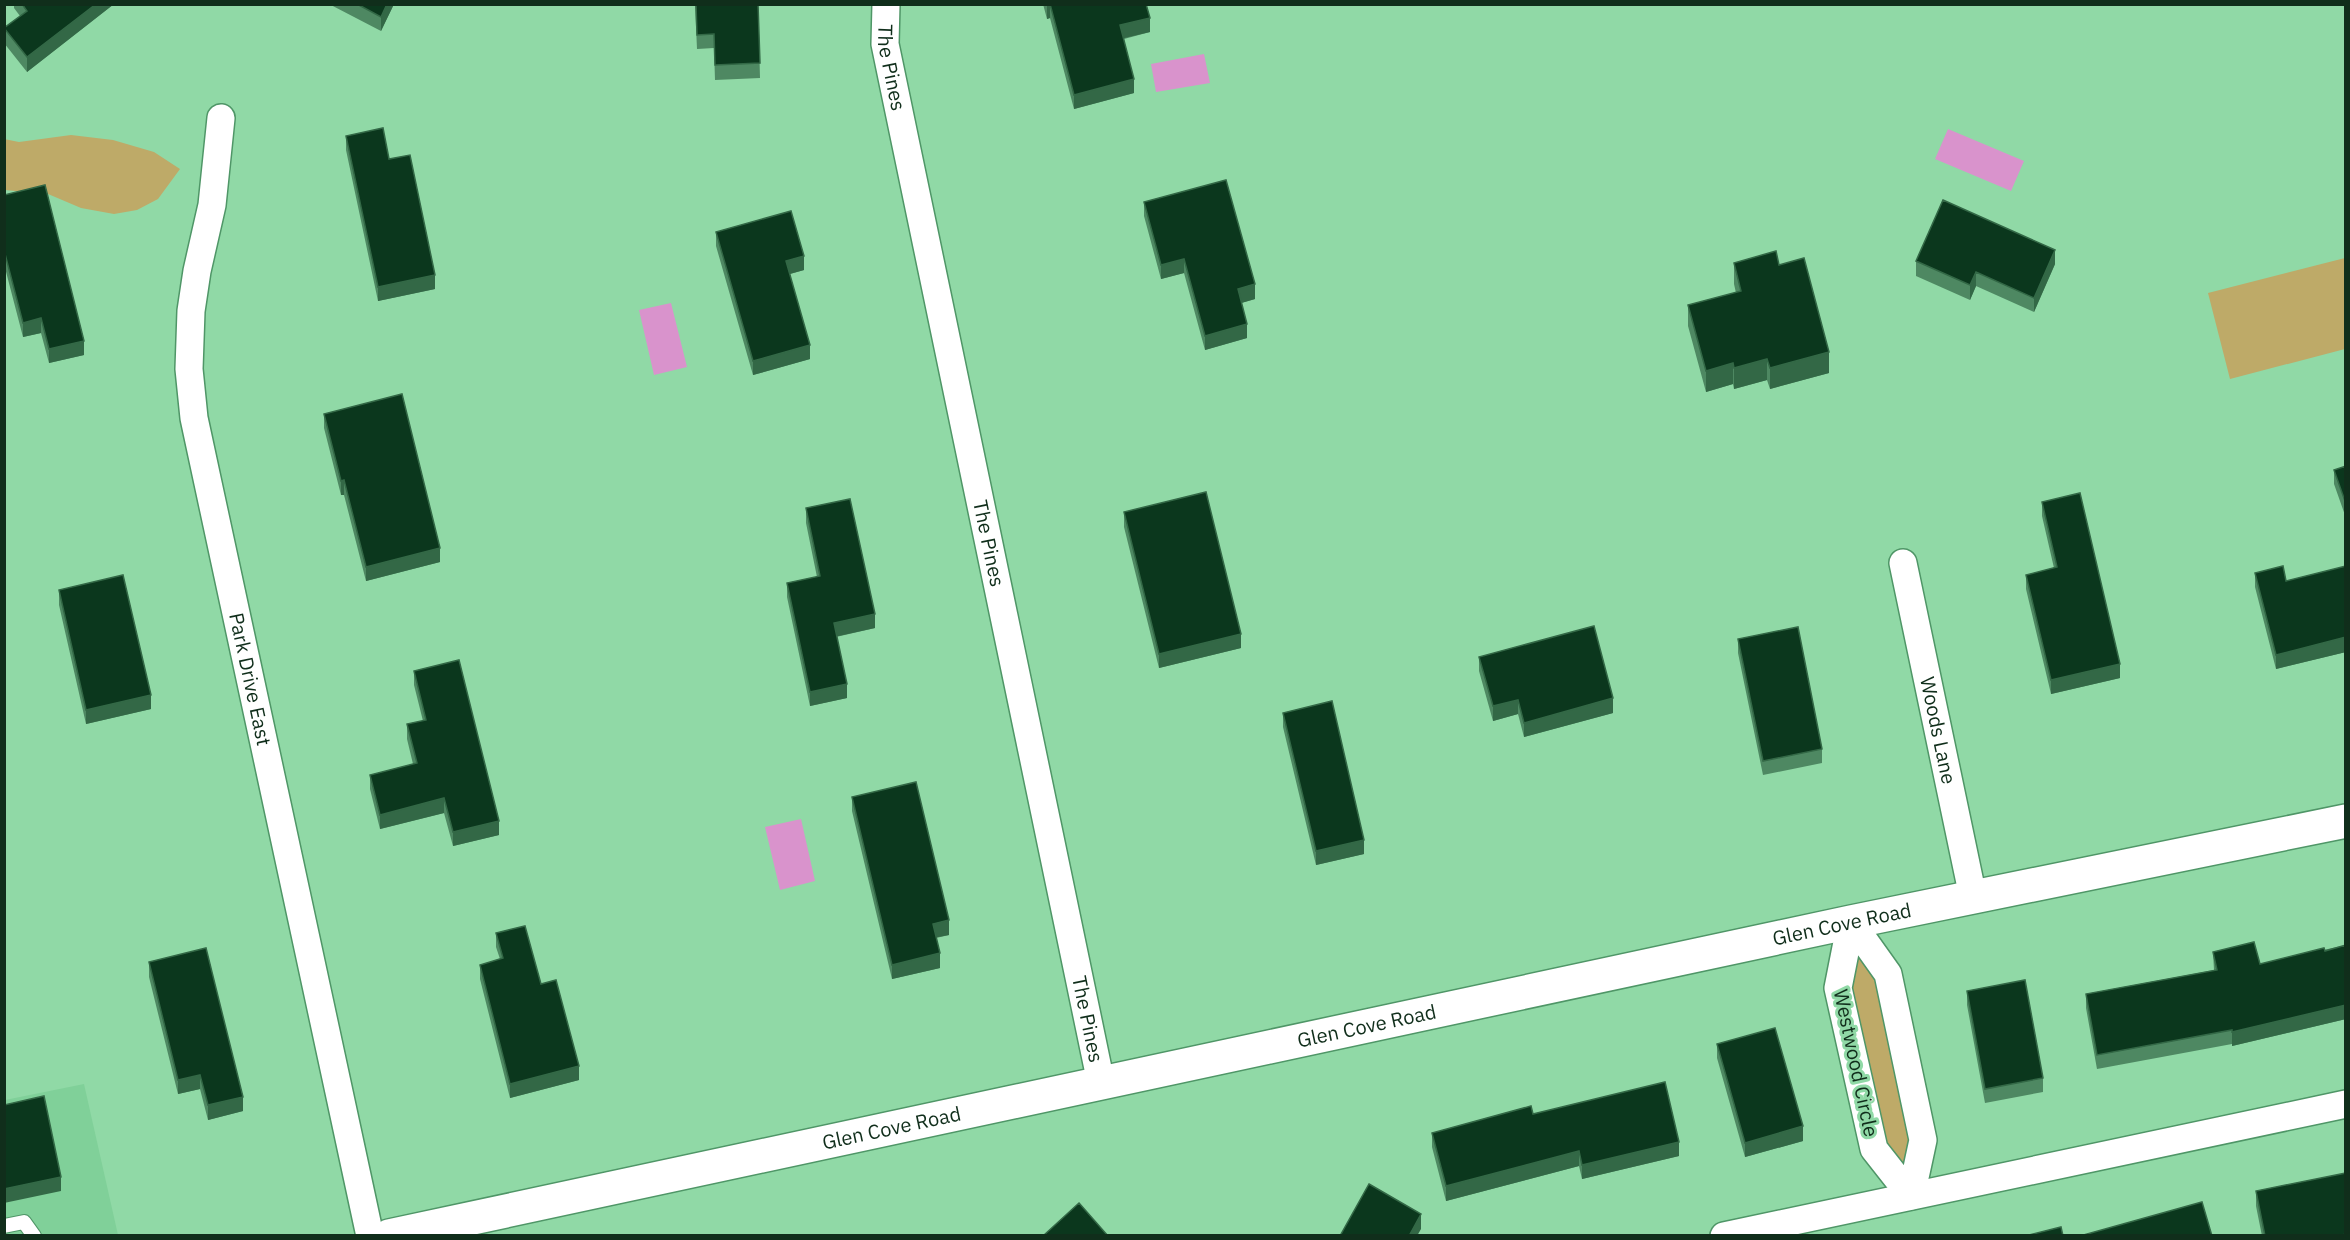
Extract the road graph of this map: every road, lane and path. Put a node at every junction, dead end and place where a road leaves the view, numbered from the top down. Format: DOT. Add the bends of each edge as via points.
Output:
graph roads {
  1 [pos="886,4"];
  2 [pos="221,118"];
  3 [pos="1903,564"];
  4 [pos="2346,821"];
  5 [pos="1973,897"];
  6 [pos="1851,922"];
  7 [pos="1101,1083"];
  8 [pos="2346,1104"];
  9 [pos="1911,1196"];
  10 [pos="4,1226"];
  11 [pos="34,1236"];
  12 [pos="370,1236"];
  13 [pos="388,1236"];
  14 [pos="1724,1236"];
  1 -- 7 [label="street, The Pines" via="885,45"];
  2 -- 12 [label="street, Park Drive East" via="212,206 191,312 189,369 194,418"];
  3 -- 5 [label="street, Woods Lane"];
  4 -- 5 [label="main road, Glen Cove Road"];
  5 -- 6 [label="main road, Glen Cove Road"];
  6 -- 7 [label="main road, Glen Cove Road"];
  6 -- 9 [label="street" via="1888,974 1923,1140"];
  6 -- 9 [label="street, Westwood Circle" via="1838,988 1874,1149"];
  7 -- 13 [label="main road, Glen Cove Road"];
  8 -- 9 [label="street"];
  9 -- 14 [label="street"];
  10 -- 11 [label="lane" via="24,1222"];
}
